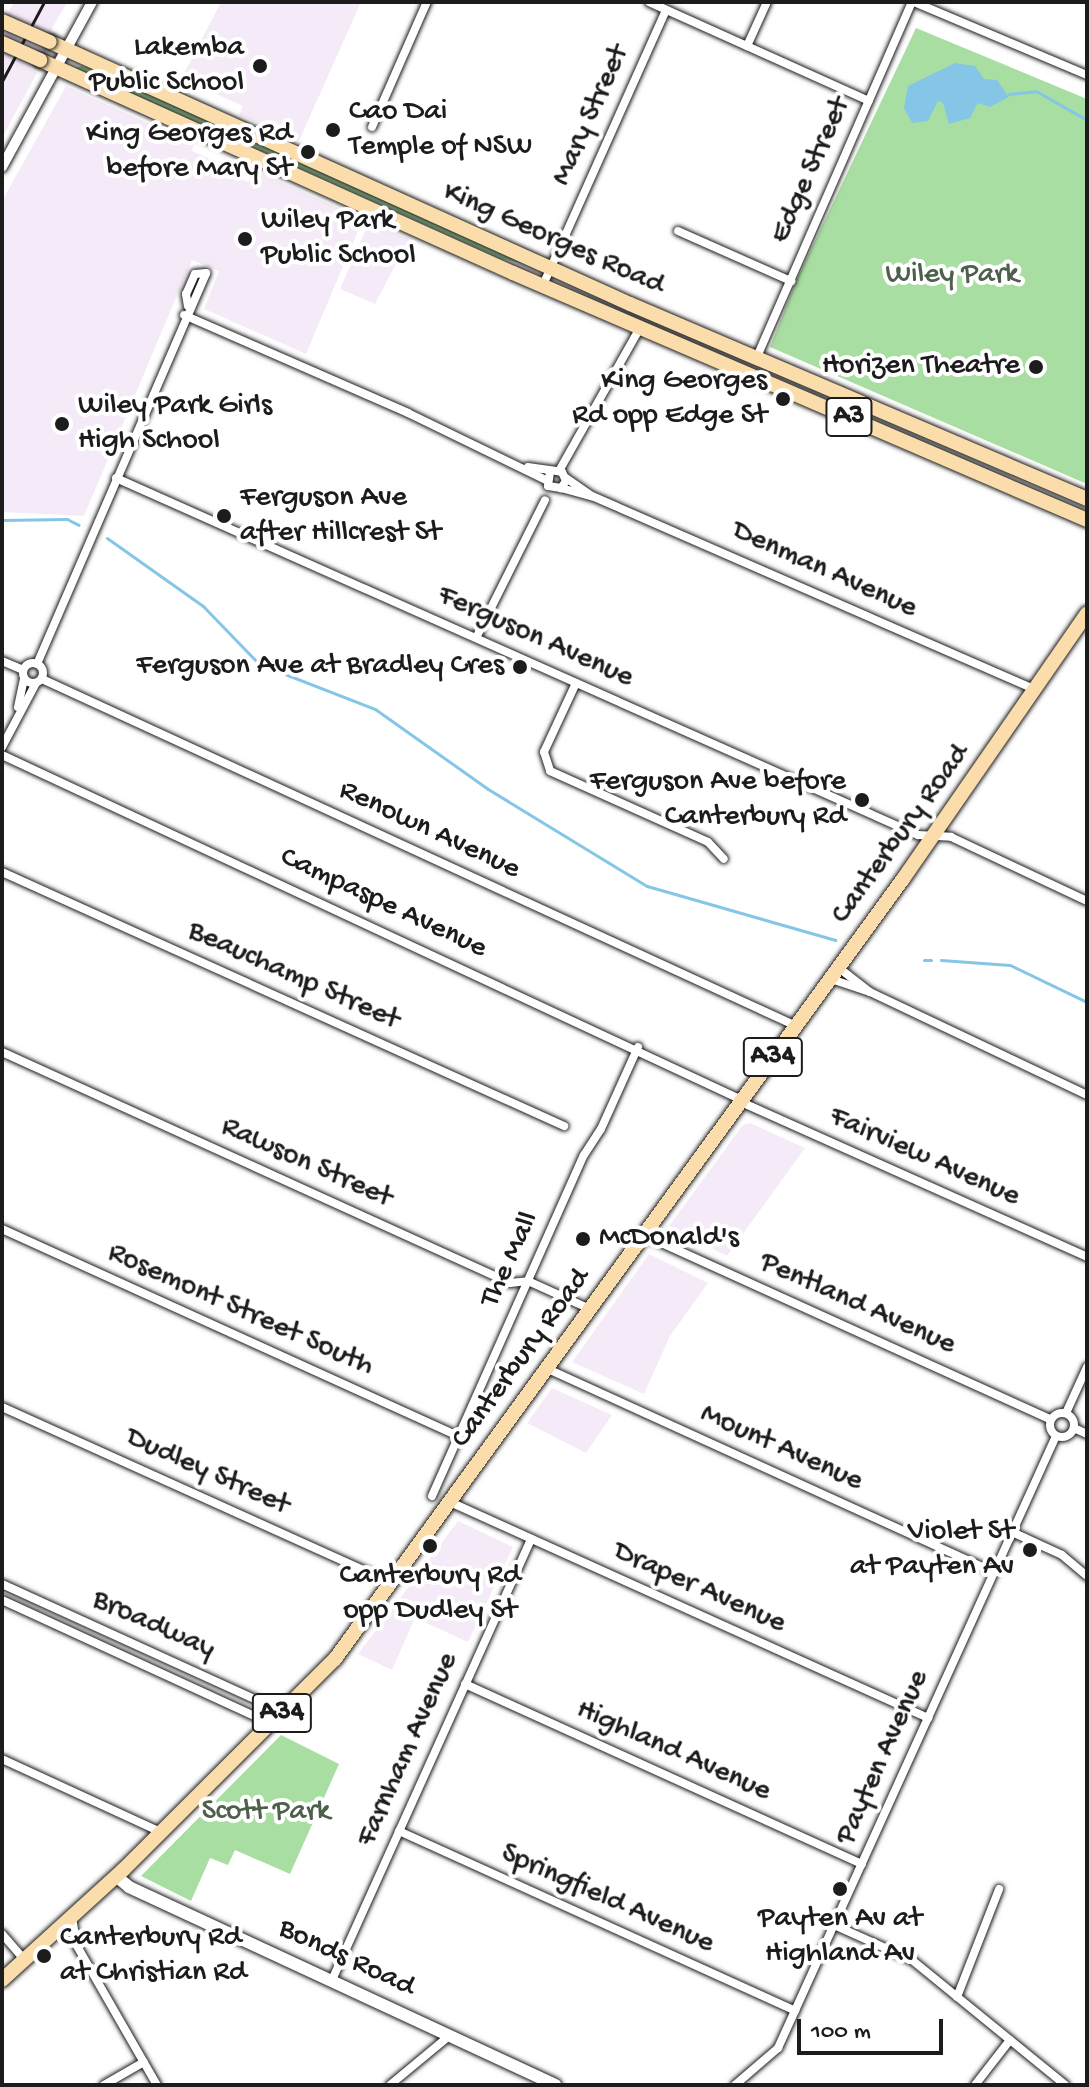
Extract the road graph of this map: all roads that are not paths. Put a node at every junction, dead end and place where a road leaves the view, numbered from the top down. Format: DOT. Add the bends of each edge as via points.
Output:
graph roads {
  1 [pos="92,2"];
  2 [pos="427,2"];
  3 [pos="649,2"];
  4 [pos="767,2"];
  5 [pos="913,2"];
  6 [pos="666,10"];
  7 [pos="2,21"];
  8 [pos="2,43"];
  9 [pos="747,46"];
  10 [pos="66,49"];
  11 [pos="56,67"];
  12 [pos="1087,75"];
  13 [pos="869,101"];
  14 [pos="372,127"];
  15 [pos="2,167"];
  16 [pos="678,231"];
  17 [pos="551,268"];
  18 [pos="791,281"];
  19 [pos="543,285"];
  20 [pos="188,306"];
  21 [pos="184,315"];
  22 [pos="640,328"];
  23 [pos="756,359"];
  24 [pos="116,478"];
  25 [pos="554,478"];
  26 [pos="592,496"];
  27 [pos="1087,499"];
  28 [pos="1085,520"];
  29 [pos="1087,600"];
  30 [pos="1087,613"];
  31 [pos="1081,630"];
  32 [pos="476,638"];
  33 [pos="2,661"];
  34 [pos="37,664"];
  35 [pos="24,674"];
  36 [pos="39,681"];
  37 [pos="576,683"];
  38 [pos="1037,690"];
  39 [pos="16,716"];
  40 [pos="2,747"];
  41 [pos="2,755"];
  42 [pos="934,834"];
  43 [pos="724,859"];
  44 [pos="2,872"];
  45 [pos="1087,901"];
  46 [pos="835,973"];
  47 [pos="870,992"];
  48 [pos="796,1026"];
  49 [pos="638,1047"];
  50 [pos="2,1052"];
  51 [pos="1087,1095"];
  52 [pos="742,1101"];
  53 [pos="564,1126"];
  54 [pos="2,1229"];
  55 [pos="644,1235"];
  56 [pos="1087,1257"];
  57 [pos="528,1281"];
  58 [pos="590,1309"];
  59 [pos="1087,1367"];
  60 [pos="548,1369"];
  61 [pos="2,1407"];
  62 [pos="1066,1413"];
  63 [pos="1050,1419"];
  64 [pos="1074,1428"];
  65 [pos="1087,1434"];
  66 [pos="458,1436"];
  67 [pos="1056,1436"];
  68 [pos="432,1496"];
  69 [pos="450,1502"];
  70 [pos="1012,1532"];
  71 [pos="531,1539"];
  72 [pos="994,1572"];
  73 [pos="1087,1576"];
  74 [pos="2,1584"];
  75 [pos="391,1584"];
  76 [pos="2,1600"];
  77 [pos="465,1684"];
  78 [pos="283,1712"];
  79 [pos="928,1718"];
  80 [pos="271,1724"];
  81 [pos="2,1759"];
  82 [pos="399,1831"];
  83 [pos="161,1833"];
  84 [pos="862,1864"];
  85 [pos="116,1876"];
  86 [pos="999,1889"];
  87 [pos="72,1918"];
  88 [pos="834,1925"];
  89 [pos="6,1936"];
  90 [pos="25,1960"];
  91 [pos="2,1980"];
  92 [pos="332,1980"];
  93 [pos="957,1997"];
  94 [pos="795,2011"];
  95 [pos="449,2036"];
  96 [pos="1010,2040"];
  97 [pos="144,2062"];
  98 [pos="104,2085"];
  99 [pos="157,2085"];
  100 [pos="390,2085"];
  101 [pos="555,2085"];
  102 [pos="735,2085"];
  103 [pos="975,2085"];
  104 [pos="1065,2085"];
  1 -- 10 [label="street"];
  2 -- 14 [label="street"];
  3 -- 6 [label="street"];
  4 -- 9 [label="street"];
  5 -- 12 [label="street"];
  5 -- 13 [label="street, Edge Street"];
  6 -- 9 [label="street"];
  6 -- 17 [label="street, Mary Street"];
  7 -- 10 [label="highway, King Georges Road / A3, bridge"];
  8 -- 11 [label="highway, King Georges Road / A3, bridge"];
  9 -- 13 [label="street"];
  10 -- 11 [label="street"];
  10 -- 17 [label="highway, King Georges Road / A3"];
  11 -- 15 [label="street"];
  11 -- 19 [label="highway, King Georges Road / A3"];
  13 -- 18 [label="street, Edge Street"];
  16 -- 18 [label="street"];
  17 -- 19 [label="street, Mary Street"];
  17 -- 23 [label="highway, King Georges Road / A3"];
  18 -- 23 [label="street, Edge Street"];
  19 -- 22 [label="highway, King Georges Road / A3"];
  20 -- 21 [label="street"];
  21 -- 24 [label="street"];
  21 -- 25 [label="street, Denman Avenue"];
  22 -- 25 [label="street"];
  22 -- 28 [label="highway, King Georges Road / A3"];
  23 -- 27 [label="highway, King Georges Road / A3"];
  24 -- 32 [label="street, Ferguson Avenue"];
  24 -- 34 [label="street"];
  25 -- 26 [label="street, Denman Avenue"];
  25 -- 26 [label="street, Denman Avenue" via="561,488"];
  25 -- 32 [label="street"];
  26 -- 38 [label="street, Denman Avenue"];
  29 -- 31 [label="highway"];
  30 -- 31 [label="highway, Canterbury Road / A34"];
  31 -- 38 [label="highway, Canterbury Road / A34"];
  32 -- 37 [label="street, Ferguson Avenue"];
  33 -- 35 [label="street"];
  34 -- 35 [label="street"];
  34 -- 36 [label="street"];
  35 -- 36 [label="street, Renown Avenue"];
  35 -- 39 [label="street"];
  36 -- 39 [label="street"];
  36 -- 48 [label="street, Renown Avenue"];
  37 -- 42 [label="street, Ferguson Avenue" via="918,835"];
  37 -- 43 [label="street" via="544,752 545,765 614,804 708,842"];
  38 -- 42 [label="highway, Canterbury Road / A34"];
  39 -- 40 [label="street"];
  41 -- 49 [label="street, Campaspe Avenue"];
  42 -- 45 [label="street, Ferguson Avenue" via="951,837"];
  42 -- 46 [label="highway, Canterbury Road / A34"];
  44 -- 53 [label="street, Beauchamp Street"];
  46 -- 47 [label="street"];
  46 -- 47 [label="street"];
  46 -- 48 [label="highway, Canterbury Road / A34"];
  47 -- 51 [label="street"];
  48 -- 52 [label="highway, Canterbury Road / A34"];
  49 -- 52 [label="street, Campaspe Avenue"];
  49 -- 57 [label="street, The Mall"];
  50 -- 57 [label="street, Rawson Street" via="505,1281 517,1286"];
  52 -- 55 [label="highway, Canterbury Road / A34"];
  52 -- 56 [label="street, Fairview Avenue"];
  54 -- 66 [label="street, Rosemont Street South"];
  55 -- 58 [label="highway, Canterbury Road / A34"];
  55 -- 63 [label="street, Pentland Avenue"];
  57 -- 58 [label="street, Rawson Street"];
  57 -- 66 [label="street, The Mall"];
  58 -- 60 [label="highway, Canterbury Road / A34"];
  59 -- 62 [label="street"];
  60 -- 69 [label="highway, Canterbury Road / A34"];
  60 -- 72 [label="street, Mount Avenue"];
  61 -- 75 [label="street, Dudley Street"];
  62 -- 63 [label="street"];
  62 -- 64 [label="street"];
  63 -- 67 [label="street"];
  64 -- 65 [label="street"];
  64 -- 67 [label="street" via="1065,1437"];
  66 -- 68 [label="street, The Mall"];
  67 -- 70 [label="street, Payten Avenue"];
  69 -- 71 [label="street, Draper Avenue"];
  69 -- 75 [label="highway, Canterbury Road / A34"];
  70 -- 72 [label="street, Payten Avenue"];
  70 -- 73 [label="street" via="1062,1555"];
  71 -- 77 [label="street, Farnham Avenue"];
  71 -- 79 [label="street, Draper Avenue"];
  72 -- 79 [label="street, Payten Avenue"];
  74 -- 78 [label="street, Broadway"];
  75 -- 78 [label="highway, Canterbury Road / A34" via="335,1659"];
  76 -- 80 [label="street, Broadway"];
  77 -- 82 [label="street, Farnham Avenue"];
  77 -- 84 [label="street, Highland Avenue"];
  78 -- 80 [label="highway, Canterbury Road / A34"];
  79 -- 84 [label="street, Payten Avenue"];
  80 -- 83 [label="highway, Canterbury Road / A34"];
  81 -- 83 [label="street"];
  82 -- 92 [label="street, Farnham Avenue"];
  82 -- 94 [label="street, Springfield Avenue"];
  83 -- 85 [label="highway, Canterbury Road / A34"];
  84 -- 88 [label="street, Payten Avenue"];
  85 -- 87 [label="highway, Canterbury Road / A34"];
  85 -- 92 [label="main road, Bonds Road" via="129,1887"];
  86 -- 93 [label="street"];
  87 -- 90 [label="highway, Canterbury Road / A34"];
  87 -- 97 [label="street" via="77,1946"];
  88 -- 93 [label="street" via="912,1960"];
  88 -- 94 [label="street, Payten Avenue"];
  89 -- 90 [label="street"];
  90 -- 91 [label="highway, Canterbury Road / A34"];
  92 -- 95 [label="main road, Bonds Road"];
  93 -- 96 [label="street"];
  94 -- 102 [label="street, Payten Avenue" via="774,2054"];
  95 -- 100 [label="street"];
  95 -- 101 [label="main road, Bonds Road"];
  96 -- 103 [label="street"];
  96 -- 104 [label="street"];
  97 -- 98 [label="street"];
  97 -- 99 [label="street"];
}
